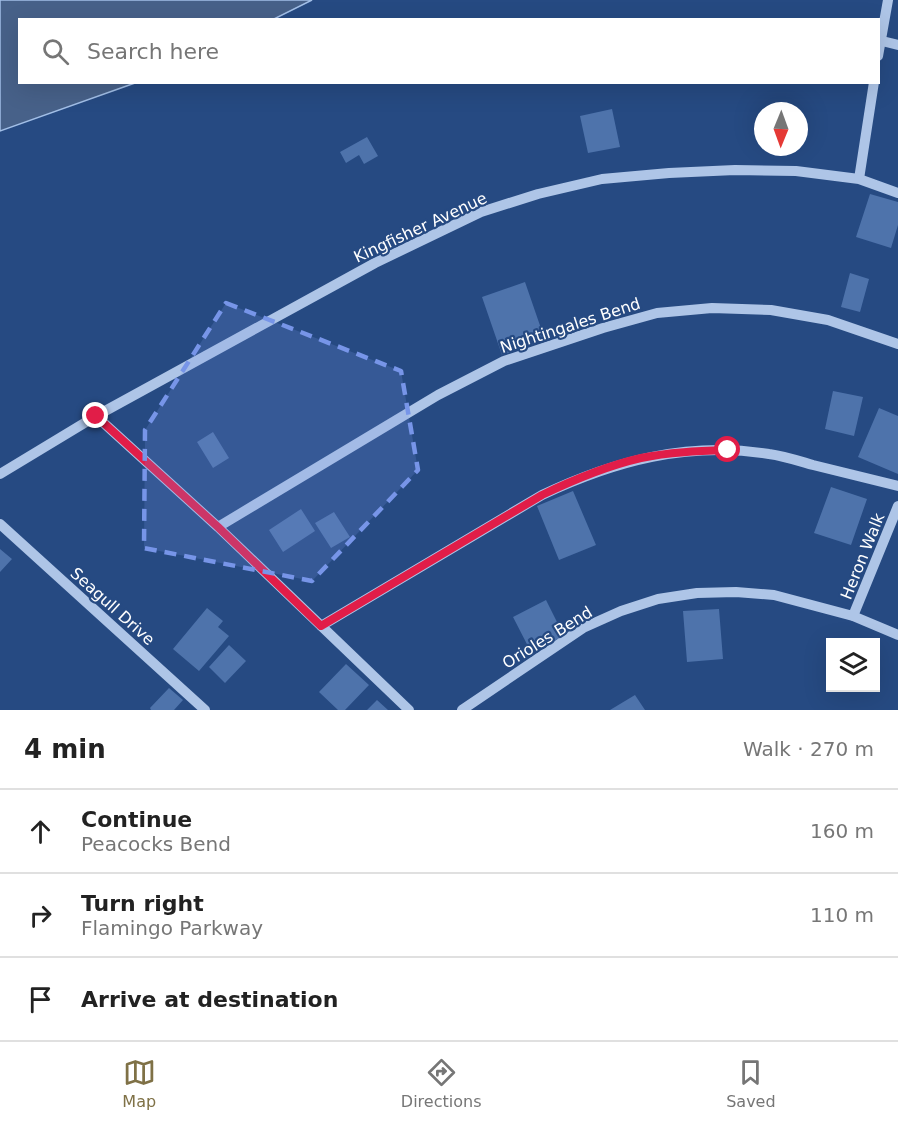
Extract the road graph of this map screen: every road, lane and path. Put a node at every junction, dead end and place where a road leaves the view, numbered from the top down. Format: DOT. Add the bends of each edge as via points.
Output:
graph roads {
  1 [pos="888,0"];
  2 [pos="880,40"];
  3 [pos="898,45"];
  4 [pos="874,84"];
  5 [pos="859,179"];
  6 [pos="898,193"];
  7 [pos="898,344"];
  8 [pos="96,416"];
  9 [pos="0,474"];
  10 [pos="898,486"];
  11 [pos="898,506"];
  12 [pos="0,524"];
  13 [pos="218,527"];
  14 [pos="853,616"];
  15 [pos="321,626"];
  16 [pos="898,635"];
  17 [pos="205,710"];
  18 [pos="409,710"];
  19 [pos="462,710"];
  1 -- 2 [label="street"];
  2 -- 3 [label="street"];
  4 -- 5 [label="street"];
  5 -- 6 [label="street, Kingfisher Avenue"];
  5 -- 8 [label="street, Kingfisher Avenue" via="796,171 669,173 602,178 538,194 481,212 375,263"];
  7 -- 13 [label="street, Nightingales Bend" via="828,320 771,310 712,308 657,313 504,361 438,395"];
  8 -- 9 [label="street, Kingfisher Avenue"];
  8 -- 13 [label="street"];
  10 -- 15 [label="street" via="770,454 728,450 640,458 542,495"];
  11 -- 14 [label="street, Heron Walk"];
  12 -- 17 [label="street, Seagull Drive"];
  13 -- 15 [label="street"];
  14 -- 16 [label="street, Orioles Bend"];
  14 -- 19 [label="street, Orioles Bend" via="774,595 697,593 658,598 584,628"];
  15 -- 18 [label="street"];
}
